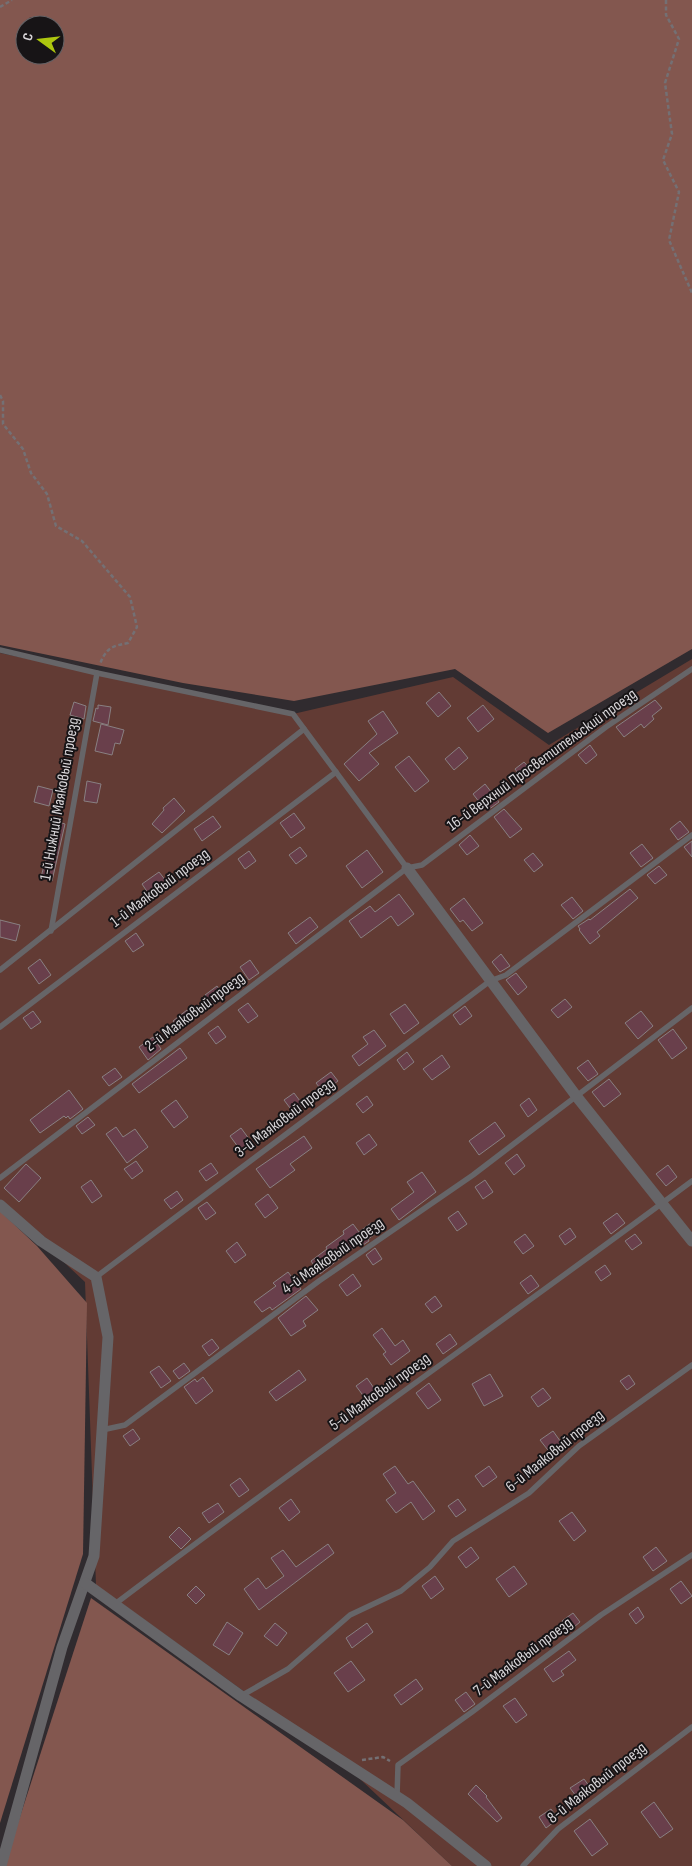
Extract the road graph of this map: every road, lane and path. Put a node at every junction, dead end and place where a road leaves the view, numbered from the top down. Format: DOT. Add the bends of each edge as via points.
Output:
graph roads {
  1 [pos="12,0"];
  2 [pos="666,0"];
  3 [pos="0,7"];
  4 [pos="692,292"];
  5 [pos="0,395"];
  6 [pos="0,650"];
  7 [pos="692,669"];
  8 [pos="97,673"];
  9 [pos="304,729"];
  10 [pos="336,772"];
  11 [pos="692,835"];
  12 [pos="407,868"];
  13 [pos="51,931"];
  14 [pos="0,970"];
  15 [pos="490,981"];
  16 [pos="692,1008"];
  17 [pos="0,1027"];
  18 [pos="577,1097"];
  19 [pos="0,1178"];
  20 [pos="692,1181"];
  21 [pos="662,1203"];
  22 [pos="0,1205"];
  23 [pos="692,1241"];
  24 [pos="96,1277"];
  25 [pos="692,1366"];
  26 [pos="102,1430"];
  27 [pos="692,1554"];
  28 [pos="85,1583"];
  29 [pos="115,1604"];
  30 [pos="241,1696"];
  31 [pos="692,1727"];
  32 [pos="342,1762"];
  33 [pos="398,1765"];
  34 [pos="397,1797"];
  35 [pos="0,1866"];
  36 [pos="486,1866"];
  37 [pos="523,1866"];
  1 -- 3 [label="path"];
  2 -- 4 [label="path" via="666,15 679,39 665,83 672,134 663,160 680,192 668,240"];
  5 -- 8 [label="path" via="3,424 23,448 30,473 47,494 56,526 82,541 130,597 137,627 128,643 112,646 103,655"];
  6 -- 8 [label="lane"];
  7 -- 12 [label="lane, 16-й Верхний Просветительский проезд" via="606,727 422,865"];
  8 -- 9 [label="lane" via="293,714"];
  8 -- 13 [label="lane, 1-й Нижний Маяковый проезд"];
  9 -- 10 [label="lane"];
  9 -- 13 [label="lane"];
  10 -- 12 [label="lane"];
  10 -- 17 [label="lane, 1-й Маяковый проезд"];
  11 -- 15 [label="lane, 3-й Маяковый проезд" via="506,975"];
  12 -- 15 [label="street"];
  12 -- 19 [label="lane, 2-й Маяковый проезд"];
  13 -- 14 [label="lane"];
  15 -- 18 [label="street"];
  15 -- 24 [label="lane, 3-й Маяковый проезд"];
  16 -- 18 [label="lane, 4-й Маяковый проезд"];
  18 -- 21 [label="street"];
  18 -- 26 [label="lane, 4-й Маяковый проезд" via="473,1175 319,1281 125,1425"];
  20 -- 21 [label="lane, 5-й Маяковый проезд"];
  21 -- 23 [label="street"];
  21 -- 29 [label="lane, 5-й Маяковый проезд" via="241,1508"];
  22 -- 24 [label="street" via="41,1241"];
  24 -- 26 [label="street" via="108,1337"];
  25 -- 30 [label="lane, 6-й Маяковый проезд" via="579,1446 529,1493 452,1540 430,1567 401,1591 350,1615 288,1669"];
  26 -- 28 [label="street" via="94,1556"];
  27 -- 33 [label="lane, 7-й Маяковый проезд" via="601,1615"];
  28 -- 29 [label="street"];
  28 -- 35 [label="street" via="62,1647"];
  29 -- 30 [label="street"];
  30 -- 32 [label="street"];
  31 -- 37 [label="lane, 8-й Маяковый проезд" via="558,1829"];
  32 -- 33 [label="path" via="383,1757"];
  32 -- 34 [label="street"];
  33 -- 34 [label="lane"];
  34 -- 36 [label="street"];
}
